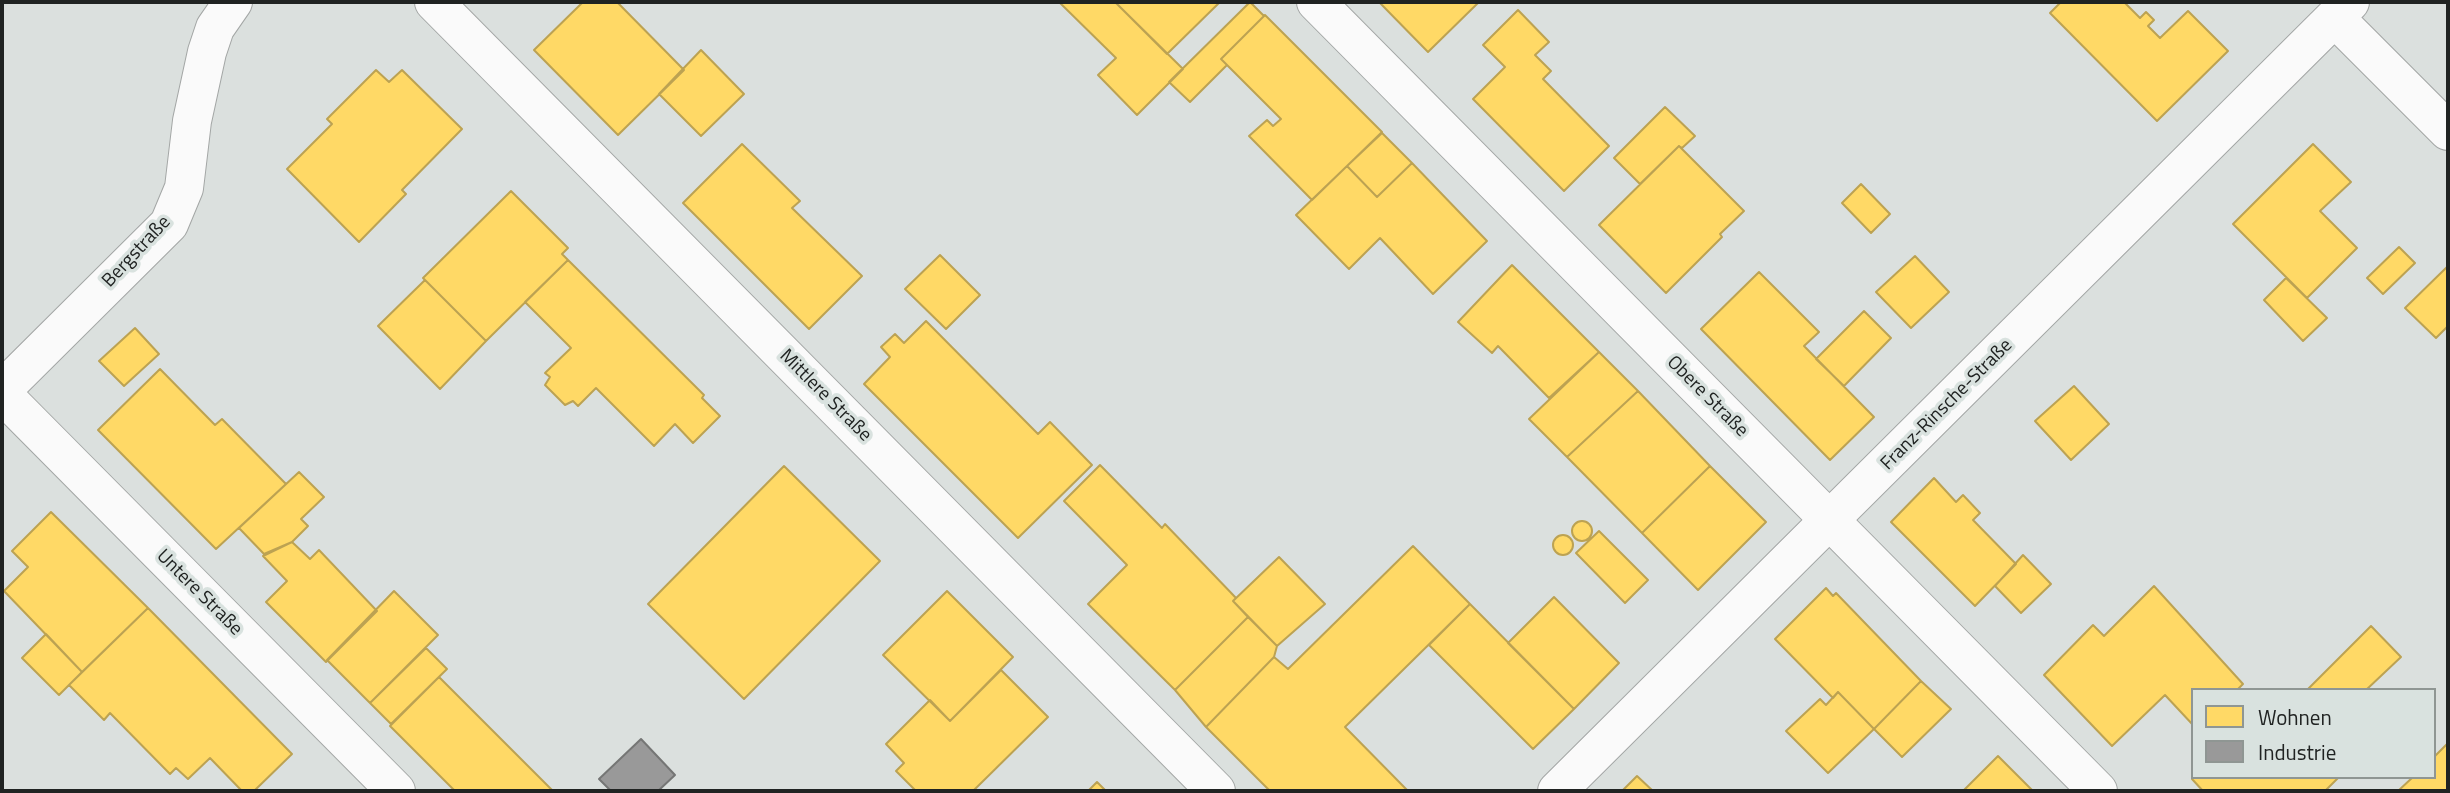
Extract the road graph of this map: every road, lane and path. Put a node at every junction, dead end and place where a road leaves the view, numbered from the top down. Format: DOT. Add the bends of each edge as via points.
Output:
graph roads {
  1 [pos="233,2"];
  2 [pos="434,2"];
  3 [pos="1316,2"];
  4 [pos="2343,10"];
  5 [pos="2448,131"];
  6 [pos="3,398"];
  7 [pos="1830,521"];
  8 [pos="396,791"];
  9 [pos="1216,791"];
  10 [pos="1557,791"];
  11 [pos="2098,791"];
  1 -- 6 [label="street, Bergstraße" via="215,28 207,52 184,188 169,224"];
  2 -- 9 [label="street, Mittlere Straße"];
  3 -- 7 [label="street, Obere Straße"];
  4 -- 5 [label="street, Franz-Rinsche-Straße"];
  4 -- 7 [label="street, Franz-Rinsche-Straße"];
  6 -- 8 [label="street, Untere Straße"];
  7 -- 10 [label="street, Franz-Rinsche-Straße"];
  7 -- 11 [label="street, Obere Straße"];
}
